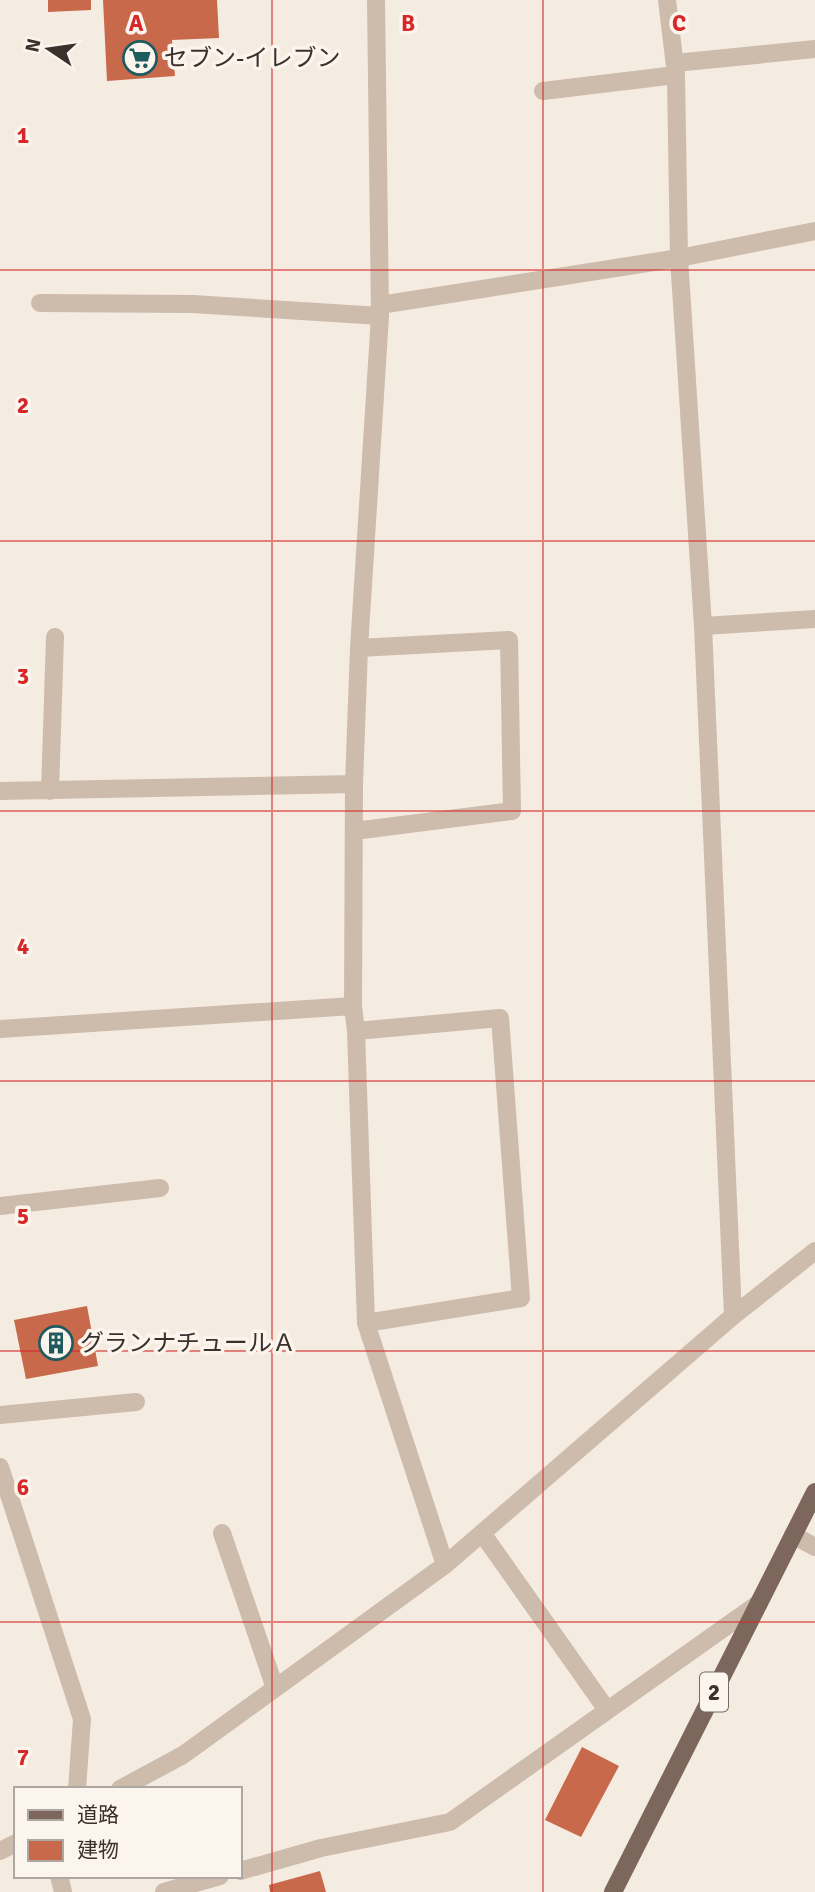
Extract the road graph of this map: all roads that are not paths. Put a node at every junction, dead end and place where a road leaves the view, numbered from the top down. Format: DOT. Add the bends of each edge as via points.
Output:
graph roads {
  1 [pos="376,0"];
  2 [pos="667,0"];
  3 [pos="815,49"];
  4 [pos="676,69"];
  5 [pos="543,91"];
  6 [pos="815,231"];
  7 [pos="679,258"];
  8 [pos="40,303"];
  9 [pos="380,310"];
  10 [pos="815,619"];
  11 [pos="703,626"];
  12 [pos="55,638"];
  13 [pos="359,648"];
  14 [pos="354,784"];
  15 [pos="0,791"];
  16 [pos="50,791"];
  17 [pos="354,831"];
  18 [pos="353,1006"];
  19 [pos="0,1029"];
  20 [pos="356,1031"];
  21 [pos="160,1188"];
  22 [pos="0,1206"];
  23 [pos="815,1251"];
  24 [pos="733,1316"];
  25 [pos="366,1324"];
  26 [pos="136,1402"];
  27 [pos="0,1415"];
  28 [pos="0,1467"];
  29 [pos="815,1492"];
  30 [pos="222,1533"];
  31 [pos="482,1533"];
  32 [pos="793,1535"];
  33 [pos="815,1547"];
  34 [pos="445,1565"];
  35 [pos="759,1603"];
  36 [pos="275,1688"];
  37 [pos="607,1710"];
  38 [pos="77,1787"];
  39 [pos="124,1787"];
  40 [pos="242,1870"];
  41 [pos="213,1878"];
  42 [pos="164,1892"];
  43 [pos="613,1892"];
  1 -- 9 [label="street"];
  2 -- 4 [label="street"];
  3 -- 4 [label="street"];
  4 -- 5 [label="street"];
  4 -- 7 [label="street"];
  6 -- 7 [label="street"];
  7 -- 9 [label="street"];
  7 -- 11 [label="street"];
  8 -- 9 [label="street"];
  9 -- 13 [label="street"];
  10 -- 11 [label="street"];
  11 -- 24 [label="street"];
  12 -- 16 [label="street"];
  13 -- 14 [label="street"];
  13 -- 17 [label="street" via="509,640 512,811"];
  14 -- 16 [label="street"];
  14 -- 17 [label="street"];
  15 -- 16 [label="street"];
  17 -- 18 [label="street"];
  18 -- 19 [label="street"];
  18 -- 20 [label="street"];
  20 -- 25 [label="street"];
  20 -- 25 [label="street" via="500,1018 521,1297"];
  21 -- 22 [label="street"];
  23 -- 24 [label="street"];
  24 -- 31 [label="street"];
  25 -- 34 [label="street"];
  26 -- 27 [label="street"];
  28 -- 38 [label="street" via="82,1719"];
  29 -- 32 [label="main road, 2"];
  30 -- 36 [label="street"];
  31 -- 34 [label="street"];
  31 -- 37 [label="street"];
  32 -- 33 [label="street"];
  32 -- 35 [label="main road, 2"];
  34 -- 36 [label="street"];
  35 -- 37 [label="street"];
  35 -- 43 [label="main road, 2"];
  36 -- 39 [label="street" via="183,1755"];
  37 -- 40 [label="street" via="450,1822 321,1848"];
  41 -- 42 [label="street"];
}
